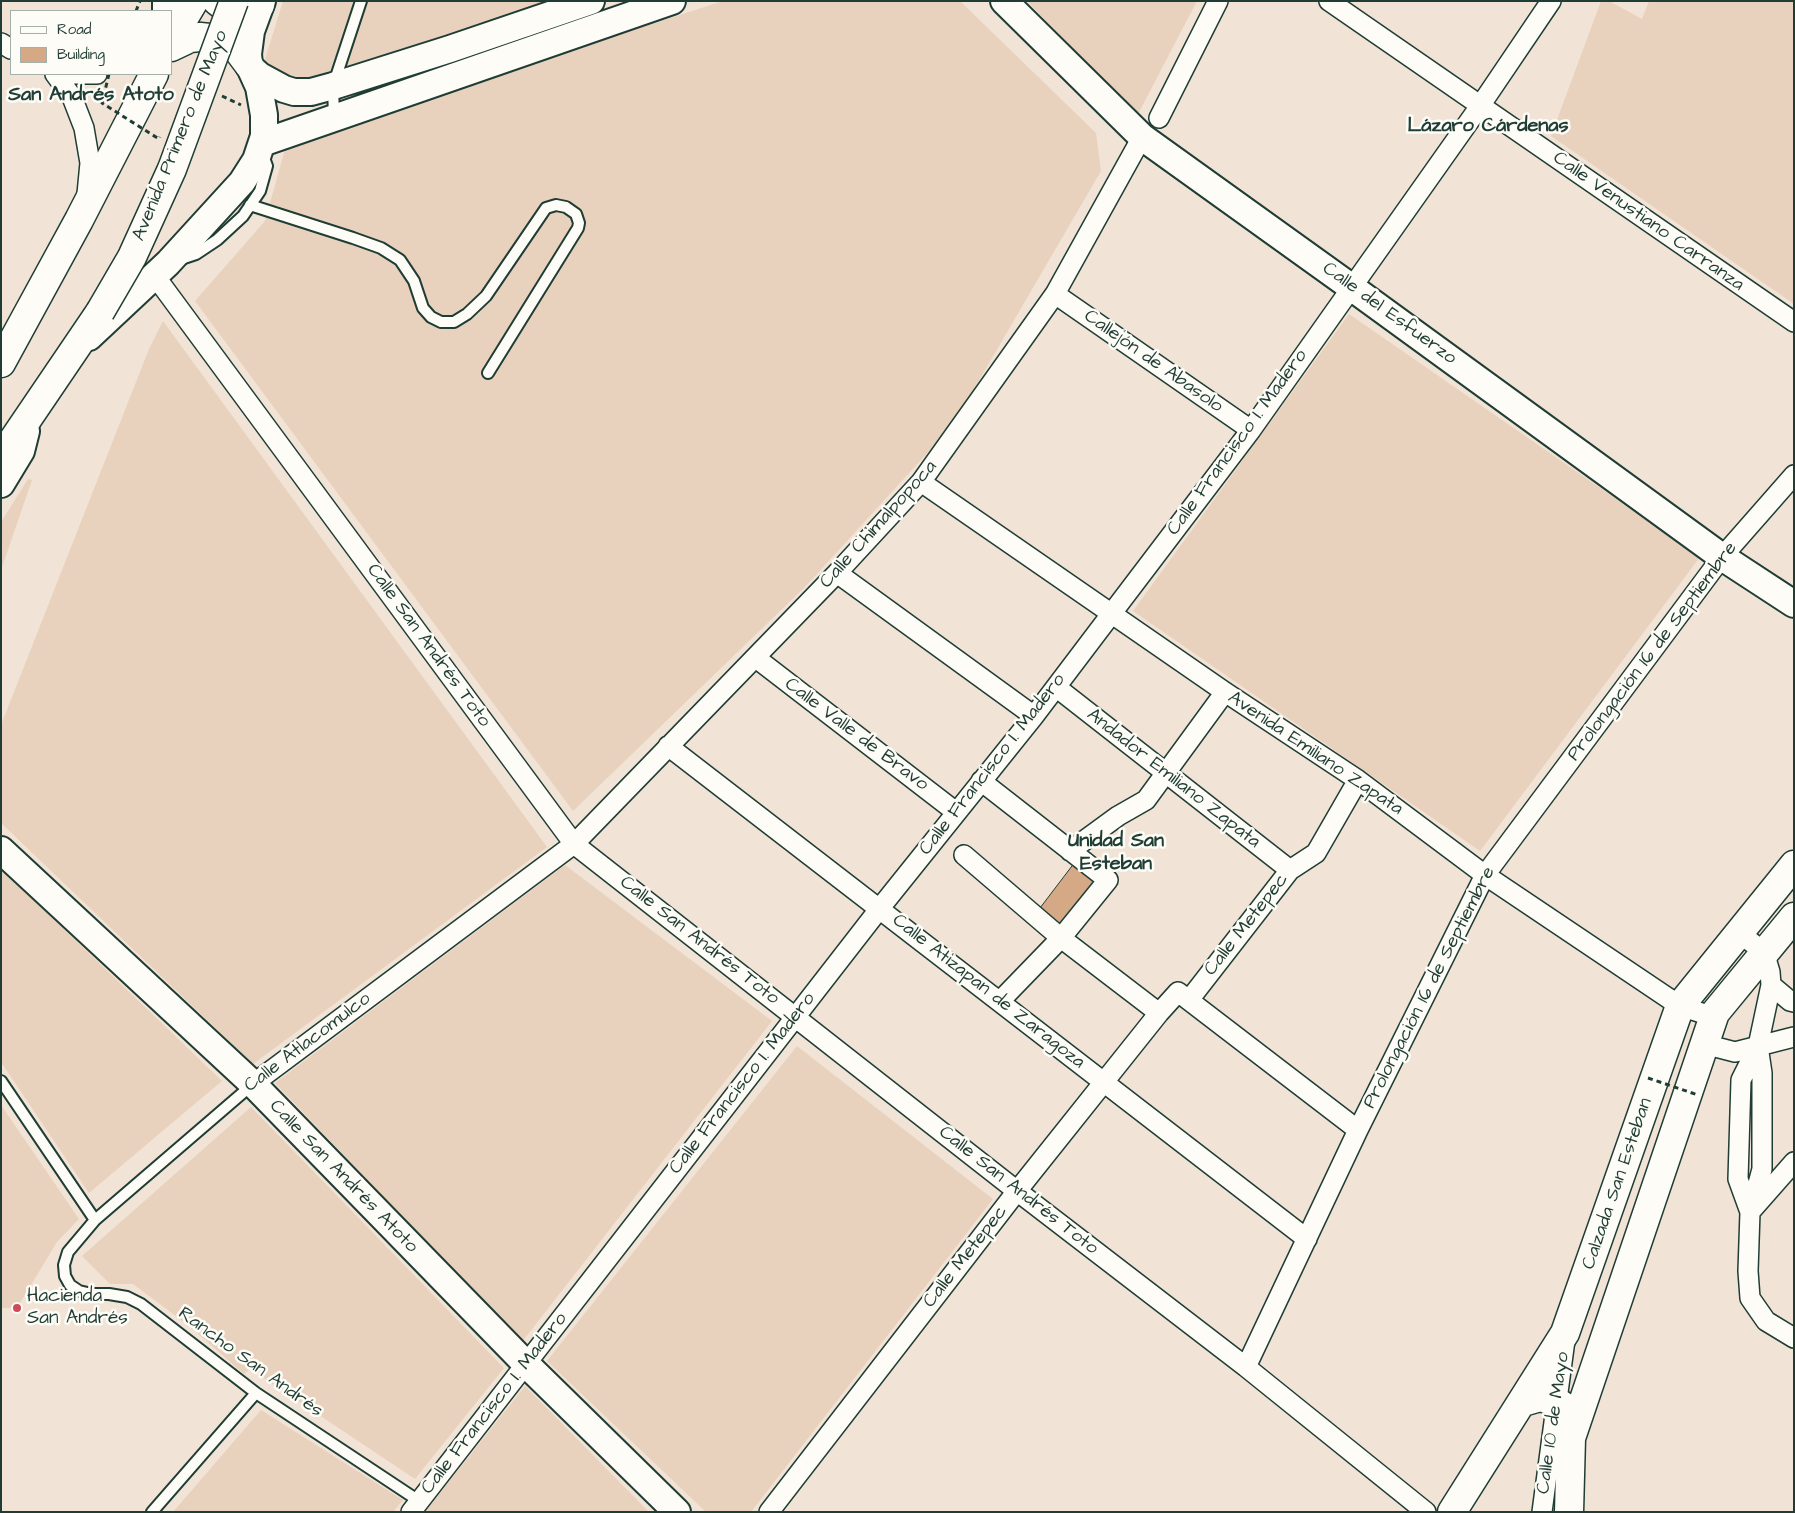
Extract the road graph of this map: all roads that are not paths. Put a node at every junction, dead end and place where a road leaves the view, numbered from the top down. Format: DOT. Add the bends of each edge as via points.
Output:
graph roads {
  1 [pos="181,1"];
  2 [pos="194,1"];
  3 [pos="217,1"];
  4 [pos="362,1"];
  5 [pos="591,1"];
  6 [pos="1004,1"];
  7 [pos="1218,1"];
  8 [pos="1329,1"];
  9 [pos="1551,1"];
  10 [pos="252,3"];
  11 [pos="657,4"];
  12 [pos="560,12"];
  13 [pos="172,30"];
  14 [pos="172,38"];
  15 [pos="568,38"];
  16 [pos="172,46"];
  17 [pos="450,49"];
  18 [pos="249,65"];
  19 [pos="56,75"];
  20 [pos="153,75"];
  21 [pos="458,75"];
  22 [pos="333,86"];
  23 [pos="1480,106"];
  24 [pos="334,118"];
  25 [pos="1151,128"];
  26 [pos="261,146"];
  27 [pos="250,205"];
  28 [pos="79,220"];
  29 [pos="162,270"];
  30 [pos="1352,287"];
  31 [pos="1055,294"];
  32 [pos="1794,322"];
  33 [pos="78,347"];
  34 [pos="1,363"];
  35 [pos="488,373"];
  36 [pos="31,415"];
  37 [pos="1250,430"];
  38 [pos="1,458"];
  39 [pos="1794,475"];
  40 [pos="921,482"];
  41 [pos="1,484"];
  42 [pos="1722,557"];
  43 [pos="837,574"];
  44 [pos="1794,604"];
  45 [pos="1112,613"];
  46 [pos="756,658"];
  47 [pos="1056,687"];
  48 [pos="1225,692"];
  49 [pos="1034,716"];
  50 [pos="668,746"];
  51 [pos="1165,774"];
  52 [pos="1358,780"];
  53 [pos="981,781"];
  54 [pos="956,812"];
  55 [pos="574,844"];
  56 [pos="1,850"];
  57 [pos="1070,851"];
  58 [pos="964,855"];
  59 [pos="1794,865"];
  60 [pos="1290,870"];
  61 [pos="1485,875"];
  62 [pos="880,908"];
  63 [pos="1794,917"];
  64 [pos="1738,932"];
  65 [pos="1061,938"];
  66 [pos="1764,952"];
  67 [pos="1770,985"];
  68 [pos="1188,1000"];
  69 [pos="1000,1001"];
  70 [pos="1794,1002"];
  71 [pos="1680,1006"];
  72 [pos="1159,1013"];
  73 [pos="796,1017"];
  74 [pos="1714,1017"];
  75 [pos="1794,1037"];
  76 [pos="1704,1044"];
  77 [pos="1758,1046"];
  78 [pos="1655,1070"];
  79 [pos="1,1081"];
  80 [pos="1104,1083"];
  81 [pos="253,1084"];
  82 [pos="1697,1084"];
  83 [pos="1358,1130"];
  84 [pos="1794,1162"];
  85 [pos="1016,1191"];
  86 [pos="1750,1212"];
  87 [pos="95,1220"];
  88 [pos="1308,1239"];
  89 [pos="64,1265"];
  90 [pos="1565,1333"];
  91 [pos="1794,1338"];
  92 [pos="526,1364"];
  93 [pos="1246,1367"];
  94 [pos="256,1394"];
  95 [pos="1522,1402"];
  96 [pos="1557,1402"];
  97 [pos="1571,1438"];
  98 [pos="415,1506"];
  99 [pos="152,1512"];
  100 [pos="677,1512"];
  101 [pos="769,1512"];
  102 [pos="1426,1512"];
  103 [pos="1452,1512"];
  104 [pos="1542,1512"];
  105 [pos="1568,1512"];
  1 -- 13 [label="main road"];
  2 -- 14 [label="main road"];
  3 -- 10 [label="main road" via="235,10 244,10"];
  4 -- 22 [label="lane"];
  5 -- 12 [label="street"];
  6 -- 25 [label="street, Calle del Esfuerzo"];
  7 -- 25 [label="street, Calle Chimalpopoca"];
  8 -- 23 [label="street, Calle Venustiano Carranza"];
  9 -- 23 [label="street, Calle Francisco I. Madero"];
  10 -- 18 [label="street, Avenida Primero de Mayo"];
  10 -- 33 [label="main road, Avenida Primero de Mayo, bridge" via="132,256"];
  11 -- 15 [label="street"];
  12 -- 15 [label="street"];
  12 -- 17 [label="street"];
  15 -- 21 [label="street"];
  16 -- 18 [label="main road" via="190,38 219,39 237,49"];
  17 -- 21 [label="street"];
  17 -- 22 [label="street"];
  18 -- 22 [label="street" via="260,76 284,90 302,93"];
  18 -- 26 [label="street, Avenida Primero de Mayo" via="263,105 265,125"];
  19 -- 28 [label="street" via="72,97 88,144 89,182"];
  20 -- 28 [label="main road"];
  21 -- 24 [label="street"];
  22 -- 24 [label="lane"];
  23 -- 30 [label="street, Calle Francisco I. Madero"];
  23 -- 32 [label="street, Calle Venustiano Carranza"];
  24 -- 26 [label="street"];
  25 -- 30 [label="street, Calle del Esfuerzo"];
  25 -- 31 [label="street, Calle Chimalpopoca"];
  26 -- 27 [label="lane" via="267,166 260,191"];
  26 -- 29 [label="street, Avenida Primero de Mayo" via="242,182"];
  27 -- 29 [label="lane" via="217,240"];
  27 -- 35 [label="lane" via="381,248 400,260 414,281 423,308 441,322 454,322 486,296 546,208 556,205 576,214 580,223 578,228"];
  28 -- 34 [label="main road"];
  29 -- 33 [label="street, Avenida Primero de Mayo"];
  29 -- 55 [label="street, Calle San Andrés Toto"];
  30 -- 37 [label="street, Calle Francisco I. Madero"];
  30 -- 42 [label="street, Calle del Esfuerzo"];
  31 -- 37 [label="street, Callejón de Abasolo"];
  31 -- 40 [label="street, Calle Chimalpopoca"];
  33 -- 36 [label="main road, Avenida Primero de Mayo"];
  36 -- 38 [label="main road, Avenida Primero de Mayo"];
  36 -- 41 [label="street, Avenida Primero de Mayo" via="21,451"];
  37 -- 45 [label="street, Calle Francisco I. Madero"];
  39 -- 42 [label="street, Prolongación 16 de Septiembre"];
  40 -- 43 [label="street, Calle Chimalpopoca"];
  40 -- 45 [label="street, Avenida Emiliano Zapata"];
  42 -- 44 [label="street, Calle del Esfuerzo"];
  42 -- 61 [label="street, Prolongación 16 de Septiembre"];
  43 -- 46 [label="street, Calle Chimalpopoca"];
  43 -- 49 [label="street"];
  45 -- 47 [label="street, Calle Francisco I. Madero"];
  45 -- 48 [label="street, Avenida Emiliano Zapata"];
  46 -- 50 [label="street, Calle Chimalpopoca"];
  46 -- 54 [label="street, Calle Valle de Bravo"];
  47 -- 49 [label="street, Calle Francisco I. Madero"];
  47 -- 51 [label="street, Andador Emiliano Zapata"];
  48 -- 51 [label="street"];
  48 -- 52 [label="street, Avenida Emiliano Zapata"];
  49 -- 53 [label="street, Calle Francisco I. Madero"];
  50 -- 55 [label="street, Calle Chimalpopoca"];
  50 -- 62 [label="street, Calle Atizapan de Zaragoza"];
  51 -- 57 [label="street" via="1146,800"];
  51 -- 60 [label="street, Andador Emiliano Zapata"];
  52 -- 60 [label="street, Calle Metepec" via="1316,853"];
  52 -- 61 [label="street, Avenida Emiliano Zapata"];
  53 -- 54 [label="street, Calle Francisco I. Madero"];
  53 -- 57 [label="street"];
  54 -- 62 [label="street, Calle Francisco I. Madero"];
  55 -- 73 [label="street, Calle San Andrés Toto"];
  55 -- 81 [label="street, Calle Atlacomulco"];
  56 -- 81 [label="street, Calle San Andrés Atoto"];
  57 -- 65 [label="street" via="1108,880"];
  58 -- 65 [label="street"];
  59 -- 64 [label="main road, Calzada San Esteban"];
  60 -- 68 [label="street, Calle Metepec"];
  61 -- 71 [label="street, Avenida Emiliano Zapata"];
  61 -- 83 [label="street, Prolongación 16 de Septiembre"];
  62 -- 69 [label="street, Calle Atizapan de Zaragoza"];
  62 -- 73 [label="street, Calle Francisco I. Madero"];
  63 -- 66 [label="main road, Calzada San Esteban"];
  64 -- 66 [label="street"];
  64 -- 71 [label="main road, Calzada San Esteban"];
  65 -- 69 [label="street"];
  65 -- 72 [label="street"];
  66 -- 67 [label="street"];
  66 -- 74 [label="main road, Calzada San Esteban"];
  67 -- 70 [label="street"];
  67 -- 77 [label="street"];
  68 -- 72 [label="street, Calle Metepec" via="1178,992"];
  68 -- 83 [label="street"];
  69 -- 80 [label="street, Calle Atizapan de Zaragoza"];
  71 -- 74 [label="street, Avenida Emiliano Zapata"];
  71 -- 78 [label="main road, Calzada San Esteban"];
  72 -- 80 [label="street, Calle Metepec"];
  73 -- 85 [label="street, Calle San Andrés Toto"];
  73 -- 92 [label="street, Calle Francisco I. Madero"];
  74 -- 76 [label="main road, Calzada San Esteban"];
  75 -- 77 [label="street"];
  76 -- 77 [label="street" via="1735,1052"];
  76 -- 82 [label="main road, Calzada San Esteban"];
  77 -- 86 [label="street" via="1741,1080 1738,1179"];
  78 -- 82 [label="main road"];
  78 -- 90 [label="main road, Calzada San Esteban"];
  79 -- 87 [label="lane"];
  80 -- 85 [label="street, Calle Metepec"];
  80 -- 88 [label="street, Calle Atizapan de Zaragoza"];
  81 -- 87 [label="lane, Calle Atlacomulco"];
  81 -- 92 [label="street, Calle San Andrés Atoto"];
  82 -- 97 [label="main road, Calzada San Esteban"];
  83 -- 88 [label="street, Prolongación 16 de Septiembre"];
  84 -- 86 [label="street"];
  85 -- 93 [label="street, Calle San Andrés Toto"];
  85 -- 101 [label="street, Calle Metepec"];
  86 -- 91 [label="street" via="1750,1298 1766,1321"];
  87 -- 89 [label="lane, Calle Atlacomulco" via="68,1252"];
  88 -- 93 [label="street, Prolongación 16 de Septiembre"];
  89 -- 94 [label="lane, Rancho San Andrés" via="65,1276 79,1291 127,1297 141,1304"];
  90 -- 95 [label="main road, Calzada San Esteban"];
  90 -- 96 [label="street, Calle 10 de Mayo"];
  92 -- 98 [label="street, Calle Francisco I. Madero"];
  92 -- 100 [label="street, Calle San Andrés Atoto"];
  93 -- 102 [label="street, Calle San Andrés Toto"];
  94 -- 98 [label="lane, Rancho San Andrés"];
  94 -- 99 [label="lane"];
  95 -- 96 [label="main road" via="1540,1397"];
  95 -- 103 [label="main road, Calzada San Esteban"];
  96 -- 97 [label="main road" via="1565,1407 1570,1419"];
  96 -- 104 [label="street, Calle 10 de Mayo"];
  97 -- 105 [label="main road"];
}
